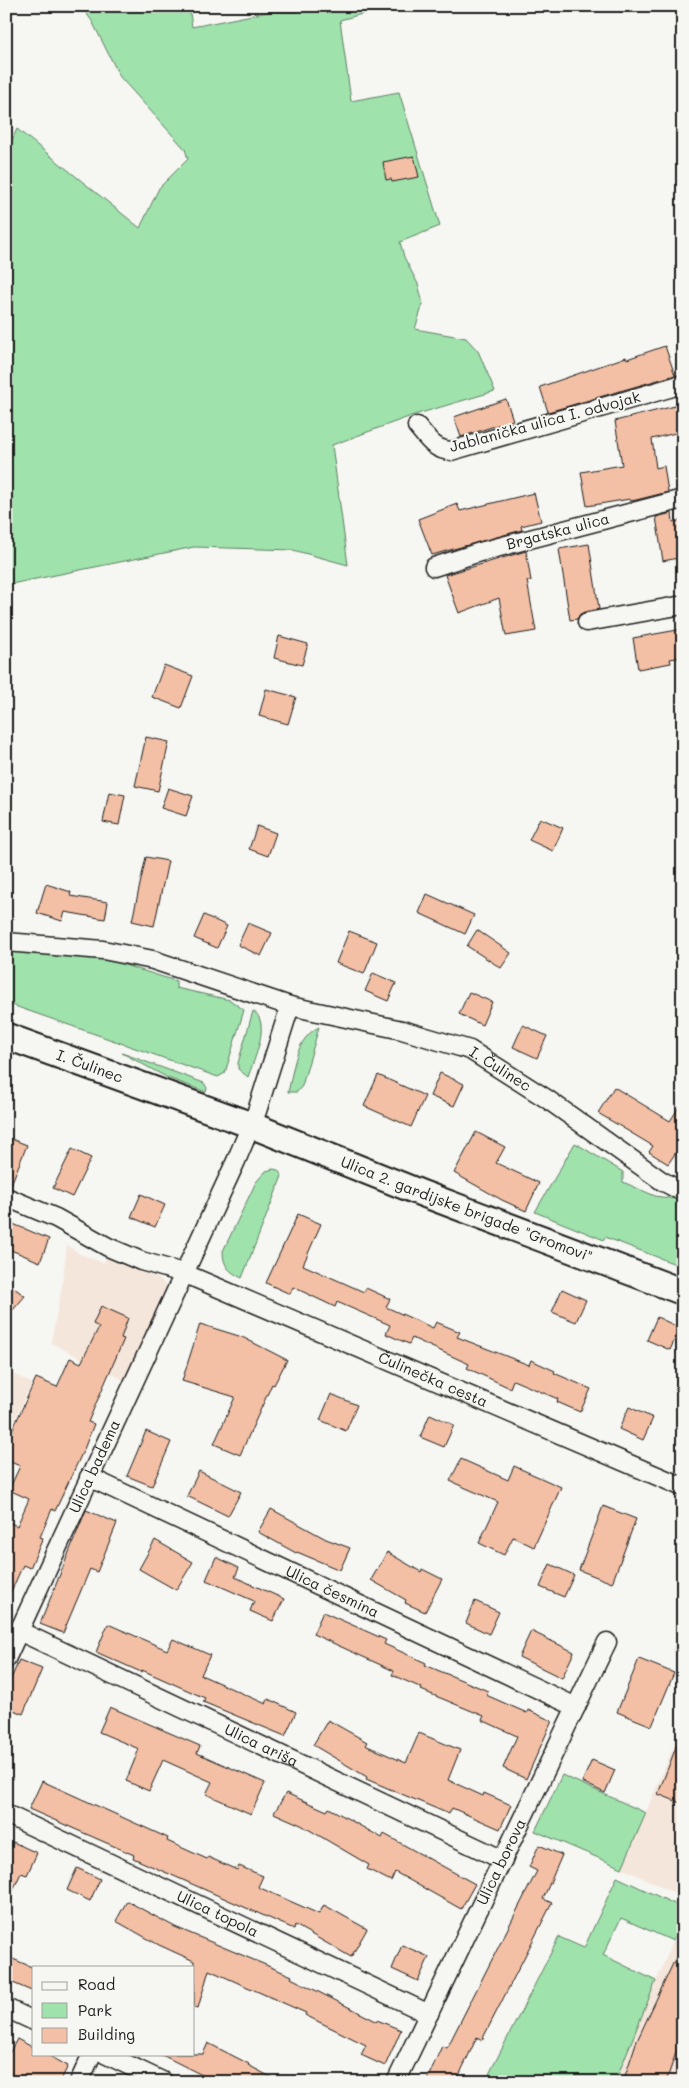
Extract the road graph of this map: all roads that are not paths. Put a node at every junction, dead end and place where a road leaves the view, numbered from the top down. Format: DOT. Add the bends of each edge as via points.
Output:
graph roads {
  1 [pos="683,384"];
  2 [pos="417,426"];
  3 [pos="683,499"];
  4 [pos="434,567"];
  5 [pos="683,604"];
  6 [pos="588,622"];
  7 [pos="6,942"];
  8 [pos="290,1006"];
  9 [pos="6,1036"];
  10 [pos="251,1126"];
  11 [pos="683,1192"];
  12 [pos="6,1197"];
  13 [pos="184,1273"];
  14 [pos="683,1292"];
  15 [pos="89,1477"];
  16 [pos="683,1487"];
  17 [pos="19,1631"];
  18 [pos="606,1642"];
  19 [pos="6,1659"];
  20 [pos="576,1707"];
  21 [pos="6,1814"];
  22 [pos="502,1860"];
  23 [pos="6,2008"];
  24 [pos="429,2014"];
  25 [pos="32,2020"];
  26 [pos="91,2056"];
  27 [pos="109,2056"];
  28 [pos="79,2082"];
  29 [pos="164,2082"];
  30 [pos="396,2082"];
  1 -- 2 [label="street, Jablanička ulica I. odvojak" via="452,451 433,446"];
  3 -- 4 [label="street, Brgatska ulica"];
  5 -- 6 [label="street"];
  7 -- 8 [label="street, I. Čulinec" via="103,950 153,960"];
  8 -- 10 [label="street"];
  8 -- 11 [label="street, I. Čulinec" via="402,1030 470,1050"];
  9 -- 10 [label="street, I. Čulinec"];
  10 -- 13 [label="street"];
  10 -- 14 [label="street, Ulica 2. gardijske brigade \"Gromovi\""];
  12 -- 13 [label="street, Čulinečka cesta" via="56,1218 108,1247 141,1261"];
  13 -- 15 [label="street, Ulica badema"];
  13 -- 16 [label="street, Čulinečka cesta"];
  15 -- 17 [label="street, Ulica badema"];
  15 -- 20 [label="street, Ulica česmina"];
  17 -- 19 [label="street, Ulica badema"];
  17 -- 22 [label="street, Ulica ariša"];
  18 -- 20 [label="street, Ulica borova"];
  20 -- 22 [label="street, Ulica borova"];
  21 -- 24 [label="street, Ulica topola"];
  22 -- 24 [label="street, Ulica borova"];
  23 -- 25 [label="street"];
  24 -- 30 [label="street, Ulica borova"];
  26 -- 28 [label="street"];
  27 -- 29 [label="street"];
}
